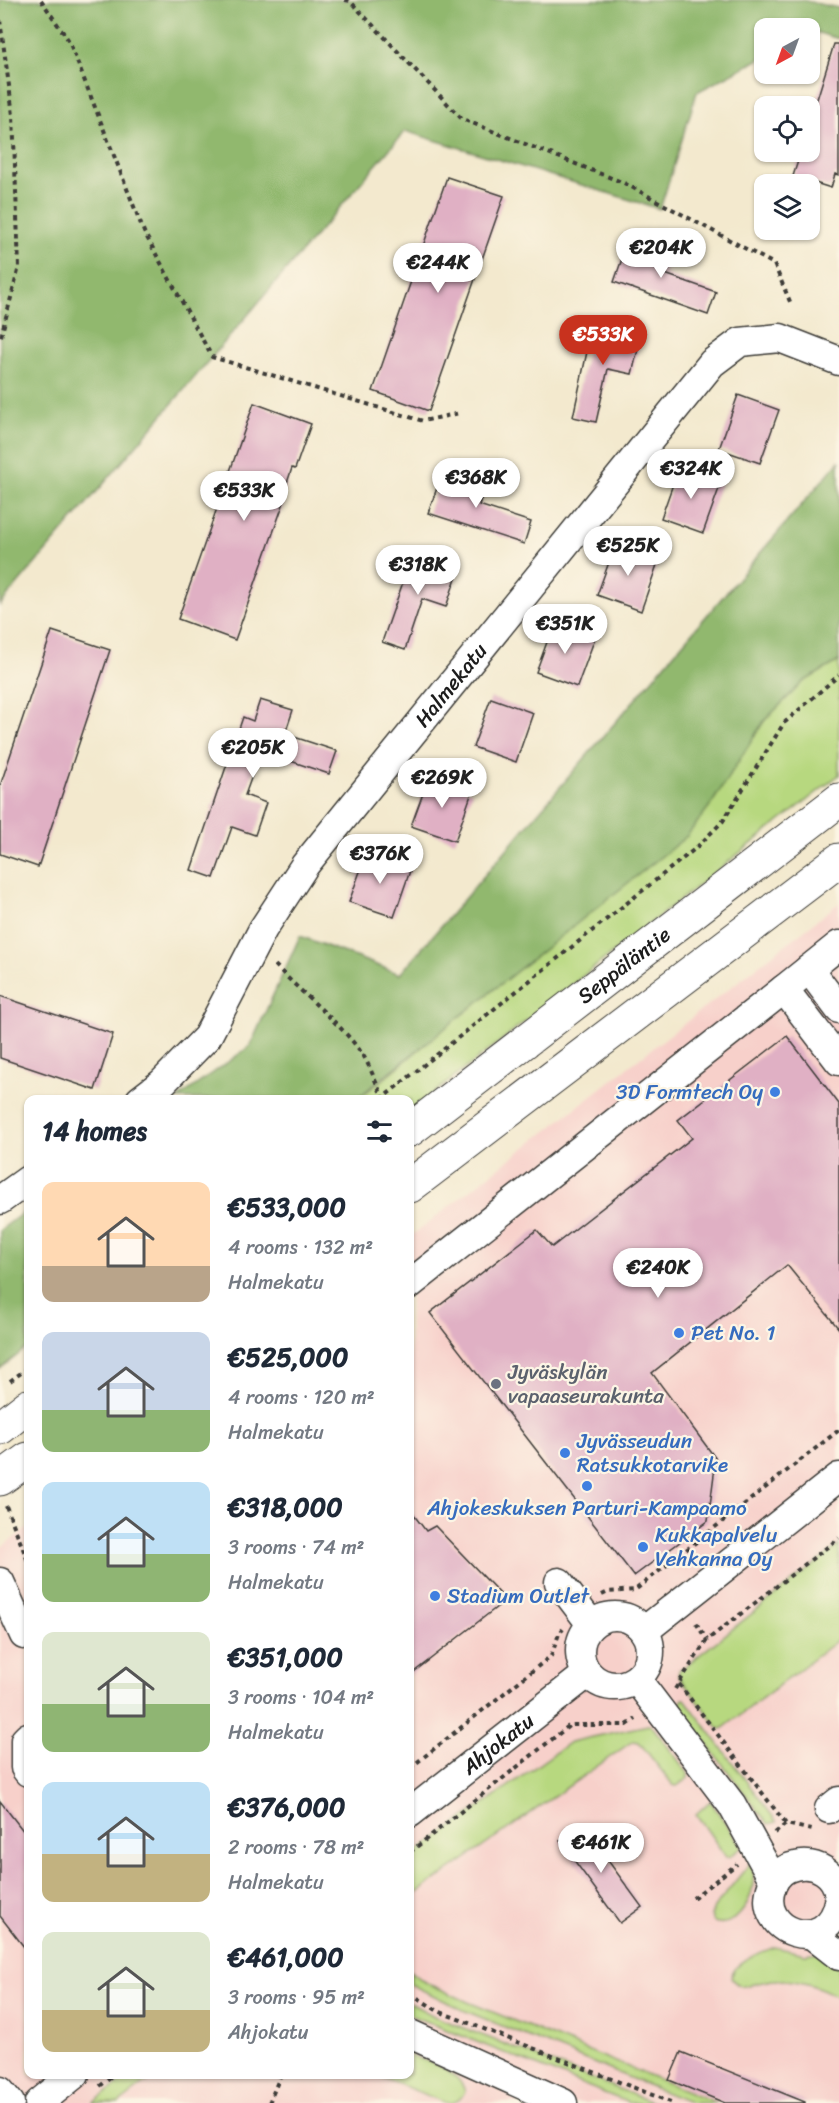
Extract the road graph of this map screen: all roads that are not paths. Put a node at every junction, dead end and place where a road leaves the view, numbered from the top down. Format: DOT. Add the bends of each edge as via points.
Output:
graph roads {
  1 [pos="839,361"];
  2 [pos="839,800"];
  3 [pos="839,860"];
  4 [pos="839,945"];
  5 [pos="809,969"];
  6 [pos="784,989"];
  7 [pos="839,1009"];
  8 [pos="839,1061"];
  9 [pos="146,1095"];
  10 [pos="414,1127"];
  11 [pos="24,1183"];
  12 [pos="414,1183"];
  13 [pos="0,1200"];
  14 [pos="414,1281"];
  15 [pos="19,1394"];
  16 [pos="0,1428"];
  17 [pos="24,1464"];
  18 [pos="839,1477"];
  19 [pos="2,1491"];
  20 [pos="0,1582"];
  21 [pos="559,1582"];
  22 [pos="0,1615"];
  23 [pos="585,1617"];
  24 [pos="644,1631"];
  25 [pos="24,1633"];
  26 [pos="24,1635"];
  27 [pos="587,1674"];
  28 [pos="637,1680"];
  29 [pos="732,1805"];
  30 [pos="414,1810"];
  31 [pos="818,1863"];
  32 [pos="774,1881"];
  33 [pos="838,1900"];
  34 [pos="811,1934"];
  35 [pos="839,1956"];
  36 [pos="414,2036"];
  37 [pos="69,2079"];
  38 [pos="0,2091"];
  39 [pos="10,2103"];
  40 [pos="39,2103"];
  41 [pos="563,2103"];
  1 -- 9 [label="street, Halmekatu" via="780,338 740,342 712,363 305,865 256,944 207,1037"];
  2 -- 10 [label="main road, Seppäläntie"];
  3 -- 12 [label="main road"];
  4 -- 5 [label="street"];
  5 -- 6 [label="street"];
  5 -- 7 [label="street"];
  6 -- 8 [label="street"];
  6 -- 14 [label="street"];
  11 -- 13 [label="street"];
  15 -- 16 [label="main road"];
  17 -- 19 [label="main road"];
  18 -- 24 [label="street"];
  20 -- 25 [label="street"];
  21 -- 23 [label="street"];
  22 -- 26 [label="street"];
  23 -- 24 [label="street" via="629,1618"];
  23 -- 27 [label="street" via="579,1656"];
  24 -- 28 [label="street" via="651,1650 647,1667"];
  27 -- 28 [label="street" via="606,1686 622,1686"];
  27 -- 30 [label="street, Ahjokatu"];
  28 -- 29 [label="street"];
  29 -- 31 [label="street"];
  29 -- 32 [label="street"];
  31 -- 32 [label="street" via="784,1869"];
  31 -- 33 [label="street" via="830,1876"];
  32 -- 34 [label="street" via="769,1900 775,1919 794,1933"];
  33 -- 34 [label="street" via="826,1927"];
  34 -- 35 [label="street"];
  36 -- 41 [label="street"];
  37 -- 40 [label="street"];
  38 -- 39 [label="street"];
}
